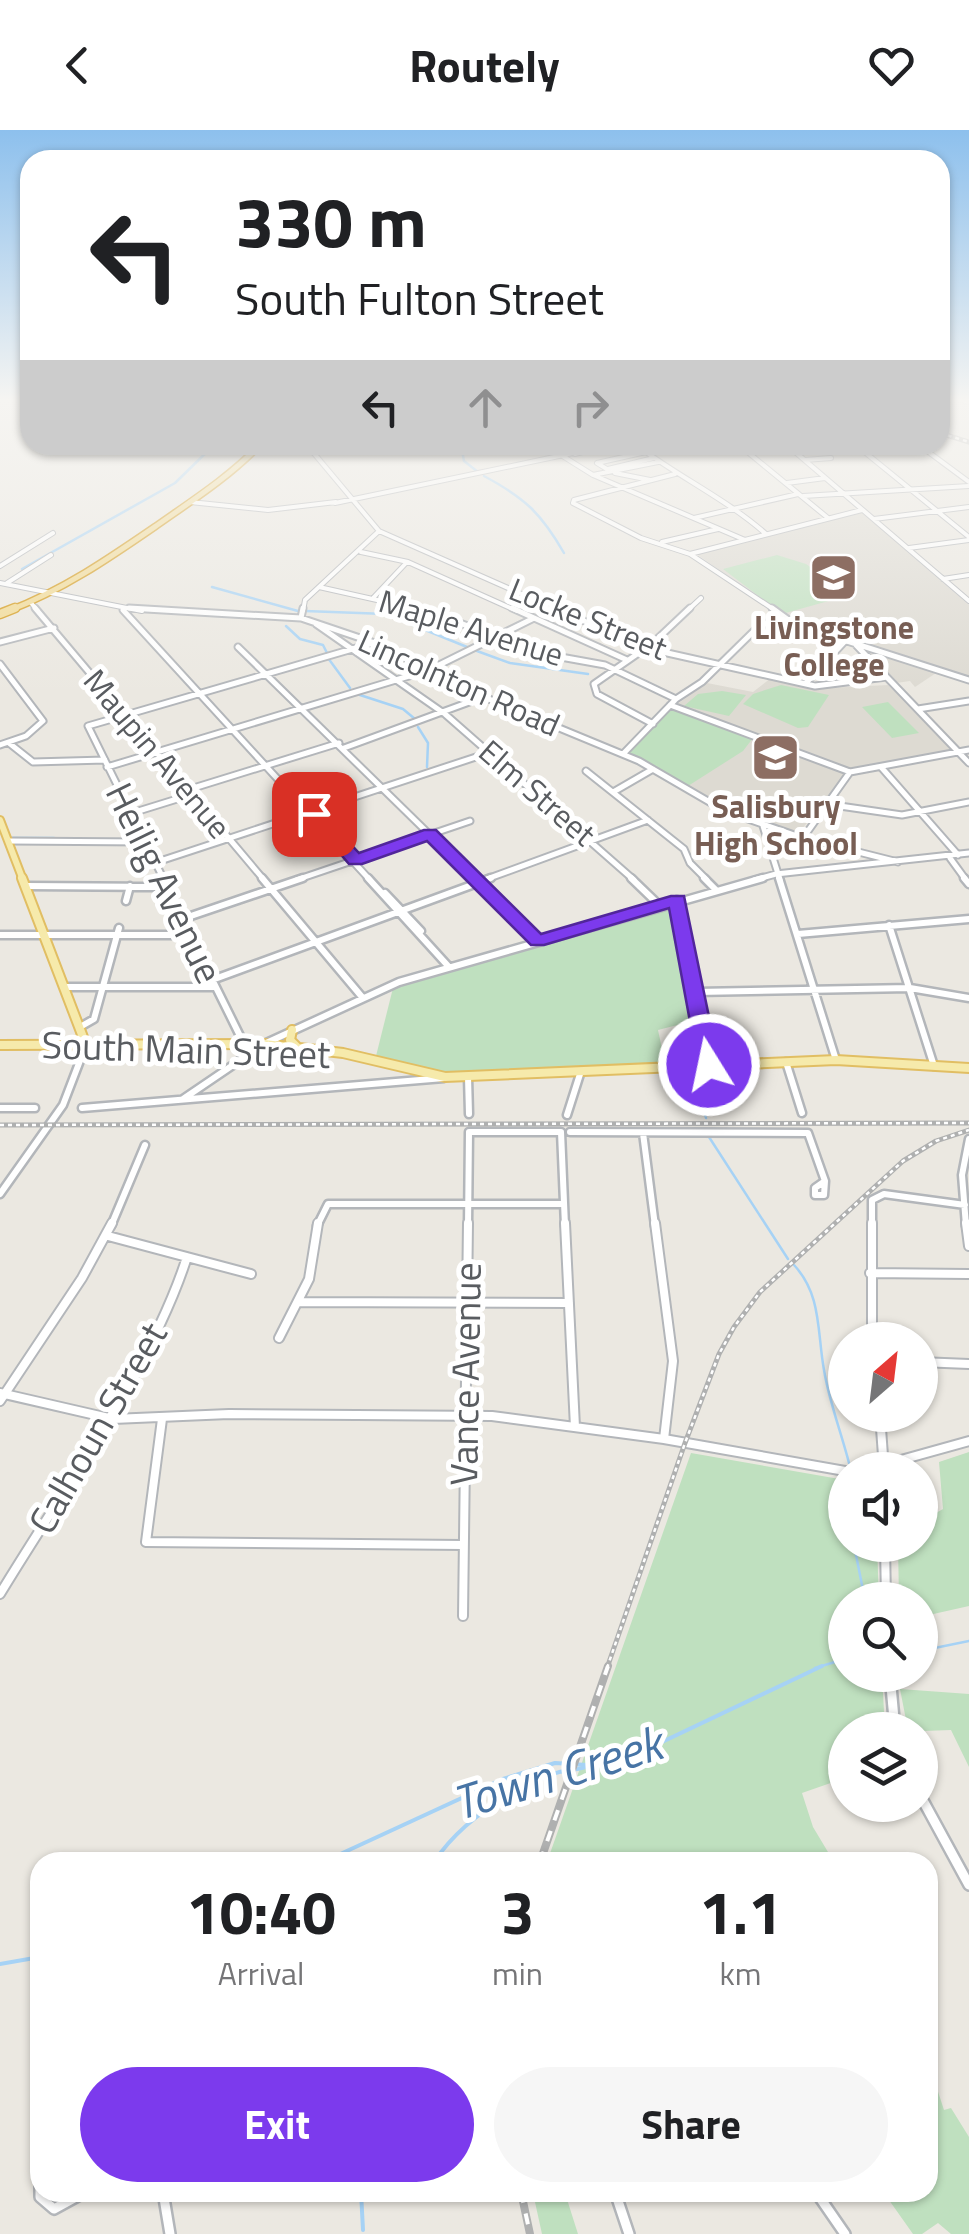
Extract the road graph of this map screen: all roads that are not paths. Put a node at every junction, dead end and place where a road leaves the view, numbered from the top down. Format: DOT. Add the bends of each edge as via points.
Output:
graph roads {
  1 [pos="197,497"];
  2 [pos="352,497"];
  3 [pos="371,497"];
  4 [pos="584,497"];
  5 [pos="645,497"];
  6 [pos="716,497"];
  7 [pos="791,497"];
  8 [pos="804,497"];
  9 [pos="848,497"];
  10 [pos="920,497"];
  11 [pos="354,500"];
  12 [pos="190,502"];
  13 [pos="969,507"];
  14 [pos="736,509"];
  15 [pos="863,510"];
  16 [pos="936,511"];
  17 [pos="694,518"];
  18 [pos="829,518"];
  19 [pos="874,520"];
  20 [pos="720,529"];
  21 [pos="379,532"];
  22 [pos="52,533"];
  23 [pos="766,534"];
  24 [pos="969,538"];
  25 [pos="745,540"];
  26 [pos="661,543"];
  27 [pos="909,548"];
  28 [pos="360,552"];
  29 [pos="51,554"];
  30 [pos="690,554"];
  31 [pos="408,562"];
  32 [pos="0,566"];
  33 [pos="969,575"];
  34 [pos="943,578"];
  35 [pos="3,583"];
  36 [pos="319,587"];
  37 [pos="50,593"];
  38 [pos="373,598"];
  39 [pos="701,598"];
  40 [pos="969,601"];
  41 [pos="31,603"];
  42 [pos="123,609"];
  43 [pos="0,612"];
  44 [pos="781,617"];
  45 [pos="300,618"];
  46 [pos="534,618"];
  47 [pos="310,620"];
  48 [pos="54,628"];
  49 [pos="497,637"];
  50 [pos="845,641"];
  51 [pos="0,642"];
  52 [pos="374,642"];
  53 [pos="854,644"];
  54 [pos="238,647"];
  55 [pos="646,648"];
  56 [pos="351,650"];
  57 [pos="627,660"];
  58 [pos="0,664"];
  59 [pos="719,664"];
  60 [pos="614,668"];
  61 [pos="429,670"];
  62 [pos="267,672"];
  63 [pos="886,677"];
  64 [pos="396,680"];
  65 [pos="969,680"];
  66 [pos="805,684"];
  67 [pos="198,693"];
  68 [pos="484,697"];
  69 [pos="676,699"];
  70 [pos="969,701"];
  71 [pos="670,705"];
  72 [pos="304,708"];
  73 [pos="918,710"];
  74 [pos="124,713"];
  75 [pos="445,714"];
  76 [pos="653,724"];
  77 [pos="230,730"];
  78 [pos="9,743"];
  79 [pos="0,745"];
  80 [pos="341,745"];
  81 [pos="969,750"];
  82 [pos="157,752"];
  83 [pos="489,752"];
  84 [pos="958,752"];
  85 [pos="622,754"];
  86 [pos="969,763"];
  87 [pos="106,764"];
  88 [pos="264,766"];
  89 [pos="880,766"];
  90 [pos="653,769"];
  91 [pos="586,771"];
  92 [pos="850,772"];
  93 [pos="385,788"];
  94 [pos="616,790"];
  95 [pos="188,792"];
  96 [pos="969,802"];
  97 [pos="826,804"];
  98 [pos="920,812"];
  99 [pos="132,813"];
  100 [pos="310,814"];
  101 [pos="0,820"];
  102 [pos="648,820"];
  103 [pos="470,821"];
  104 [pos="762,826"];
  105 [pos="430,834"];
  106 [pos="802,838"];
  107 [pos="228,840"];
  108 [pos="8,842"];
  109 [pos="145,842"];
  110 [pos="593,842"];
  111 [pos="969,854"];
  112 [pos="959,856"];
  113 [pos="950,858"];
  114 [pos="354,861"];
  115 [pos="154,862"];
  116 [pos="898,862"];
  117 [pos="776,874"];
  118 [pos="480,882"];
  119 [pos="969,884"];
  120 [pos="26,886"];
  121 [pos="130,886"];
  122 [pos="166,887"];
  123 [pos="270,889"];
  124 [pos="715,889"];
  125 [pos="677,900"];
  126 [pos="126,901"];
  127 [pos="659,905"];
  128 [pos="400,911"];
  129 [pos="182,919"];
  130 [pos="969,919"];
  131 [pos="889,925"];
  132 [pos="118,931"];
  133 [pos="798,934"];
  134 [pos="0,935"];
  135 [pos="44,935"];
  136 [pos="190,935"];
  137 [pos="538,941"];
  138 [pos="315,942"];
  139 [pos="451,966"];
  140 [pos="213,984"];
  141 [pos="65,987"];
  142 [pos="103,987"];
  143 [pos="910,988"];
  144 [pos="816,990"];
  145 [pos="696,992"];
  146 [pos="362,997"];
  147 [pos="969,998"];
  148 [pos="79,1026"];
  149 [pos="292,1030"];
  150 [pos="244,1044"];
  151 [pos="264,1044"];
  152 [pos="0,1045"];
  153 [pos="54,1045"];
  154 [pos="86,1045"];
  155 [pos="297,1047"];
  156 [pos="836,1060"];
  157 [pos="786,1062"];
  158 [pos="709,1065"];
  159 [pos="934,1066"];
  160 [pos="969,1068"];
  161 [pos="582,1071"];
  162 [pos="468,1077"];
  163 [pos="445,1078"];
  164 [pos="183,1099"];
  165 [pos="0,1108"];
  166 [pos="35,1108"];
  167 [pos="82,1108"];
  168 [pos="802,1113"];
  169 [pos="469,1114"];
  170 [pos="567,1115"];
  171 [pos="565,1132"];
  172 [pos="643,1133"];
  173 [pos="969,1139"];
  174 [pos="145,1145"];
  175 [pos="825,1183"];
  176 [pos="0,1194"];
  177 [pos="468,1204"];
  178 [pos="563,1204"];
  179 [pos="966,1205"];
  180 [pos="108,1236"];
  181 [pos="969,1246"];
  182 [pos="187,1257"];
  183 [pos="870,1272"];
  184 [pos="251,1274"];
  185 [pos="969,1274"];
  186 [pos="298,1302"];
  187 [pos="467,1303"];
  188 [pos="568,1303"];
  189 [pos="871,1322"];
  190 [pos="279,1338"];
  191 [pos="938,1363"];
  192 [pos="969,1364"];
  193 [pos="2,1396"];
  194 [pos="465,1414"];
  195 [pos="104,1419"];
  196 [pos="162,1419"];
  197 [pos="575,1427"];
  198 [pos="664,1440"];
  199 [pos="969,1441"];
  200 [pos="934,1452"];
  201 [pos="828,1469"];
  202 [pos="463,1545"];
  203 [pos="0,1594"];
  204 [pos="463,1616"];
  205 [pos="935,1822"];
  206 [pos="969,1885"];
  207 [pos="46,2202"];
  208 [pos="67,2202"];
  209 [pos="165,2202"];
  210 [pos="618,2202"];
  211 [pos="823,2202"];
  212 [pos="170,2234"];
  213 [pos="629,2234"];
  214 [pos="845,2234"];
  1 -- 12 [label="highway"];
  2 -- 11 [label="street"];
  3 -- 11 [label="street"];
  4 -- 26 [label="street" via="574,503"];
  5 -- 17 [label="street"];
  6 -- 14 [label="street"];
  7 -- 14 [label="street"];
  8 -- 18 [label="street"];
  9 -- 15 [label="street"];
  10 -- 16 [label="street"];
  11 -- 12 [label="street" via="268,510"];
  11 -- 21 [label="street"];
  12 -- 37 [label="highway"];
  13 -- 16 [label="street"];
  14 -- 17 [label="street"];
  14 -- 23 [label="street"];
  15 -- 18 [label="street"];
  15 -- 19 [label="street"];
  16 -- 19 [label="street"];
  16 -- 24 [label="street"];
  17 -- 20 [label="street"];
  18 -- 23 [label="street"];
  19 -- 27 [label="street"];
  20 -- 25 [label="street"];
  20 -- 26 [label="street"];
  21 -- 28 [label="street"];
  21 -- 55 [label="street, Locke Street"];
  22 -- 32 [label="street"];
  23 -- 25 [label="street"];
  24 -- 27 [label="street"];
  25 -- 30 [label="street"];
  26 -- 30 [label="street"];
  27 -- 34 [label="street"];
  28 -- 31 [label="street"];
  28 -- 36 [label="street"];
  29 -- 35 [label="street"];
  30 -- 44 [label="street"];
  31 -- 38 [label="street"];
  31 -- 46 [label="street"];
  33 -- 34 [label="street"];
  34 -- 40 [label="street"];
  35 -- 37 [label="street, Lincolnton Road"];
  36 -- 38 [label="street, Maple Avenue"];
  36 -- 45 [label="street" via="304,600"];
  37 -- 41 [label="highway"];
  37 -- 42 [label="street, Lincolnton Road"];
  37 -- 43 [label="highway"];
  38 -- 49 [label="street, Maple Avenue"];
  39 -- 55 [label="street"];
  41 -- 43 [label="highway"];
  41 -- 48 [label="street, Maupin Avenue"];
  42 -- 45 [label="street, Lincolnton Road"];
  42 -- 67 [label="street"];
  44 -- 50 [label="street"];
  44 -- 59 [label="street" via="758,627"];
  45 -- 47 [label="street, Lincolnton Road"];
  46 -- 49 [label="street"];
  46 -- 57 [label="street"];
  47 -- 52 [label="street, Lincolnton Road"];
  47 -- 56 [label="street, Elm Street"];
  48 -- 51 [label="street"];
  48 -- 74 [label="street, Maupin Avenue"];
  49 -- 60 [label="street, Maple Avenue"];
  49 -- 61 [label="street"];
  50 -- 53 [label="street"];
  50 -- 66 [label="street"];
  52 -- 56 [label="street"];
  52 -- 61 [label="street, Lincolnton Road"];
  53 -- 63 [label="street"];
  53 -- 65 [label="street"];
  54 -- 62 [label="street"];
  55 -- 57 [label="street"];
  55 -- 59 [label="street, Locke Street"];
  56 -- 62 [label="street"];
  56 -- 64 [label="street, Elm Street"];
  57 -- 60 [label="street"];
  58 -- 78 [label="street" via="43,721"];
  59 -- 66 [label="street, Locke Street"];
  59 -- 69 [label="street"];
  60 -- 69 [label="street, Maple Avenue"];
  60 -- 76 [label="street" via="595,681 597,694"];
  61 -- 64 [label="street"];
  61 -- 68 [label="street, Lincolnton Road"];
  62 -- 67 [label="street"];
  62 -- 72 [label="street"];
  63 -- 66 [label="street, Locke Street"];
  63 -- 73 [label="street"];
  64 -- 72 [label="street"];
  64 -- 75 [label="street, Elm Street"];
  67 -- 74 [label="street"];
  67 -- 77 [label="street"];
  68 -- 75 [label="street"];
  68 -- 85 [label="street, Lincolnton Road"];
  69 -- 71 [label="street"];
  70 -- 73 [label="street"];
  71 -- 76 [label="street"];
  71 -- 92 [label="street"];
  72 -- 77 [label="street"];
  72 -- 80 [label="street"];
  73 -- 84 [label="street"];
  74 -- 82 [label="street, Maupin Avenue"];
  74 -- 87 [label="street, Heilig Avenue" via="88,726"];
  75 -- 80 [label="street"];
  75 -- 83 [label="street, Elm Street"];
  76 -- 85 [label="street"];
  77 -- 82 [label="street"];
  77 -- 88 [label="street"];
  78 -- 79 [label="street"];
  78 -- 87 [label="street" via="32,762"];
  80 -- 88 [label="street"];
  80 -- 93 [label="street"];
  81 -- 84 [label="street"];
  82 -- 87 [label="street"];
  82 -- 95 [label="street, Maupin Avenue"];
  83 -- 93 [label="street"];
  83 -- 110 [label="street, Elm Street"];
  84 -- 86 [label="street"];
  84 -- 89 [label="street"];
  85 -- 90 [label="street, Lincolnton Road"];
  87 -- 99 [label="street, Heilig Avenue"];
  88 -- 95 [label="street"];
  88 -- 100 [label="street"];
  89 -- 92 [label="street"];
  89 -- 98 [label="street"];
  90 -- 94 [label="street"];
  90 -- 104 [label="street, Lincolnton Road" via="709,804"];
  91 -- 94 [label="street"];
  92 -- 97 [label="street"];
  93 -- 100 [label="street"];
  93 -- 105 [label="street"];
  94 -- 102 [label="street"];
  95 -- 99 [label="street"];
  95 -- 107 [label="street, Maupin Avenue"];
  96 -- 98 [label="street"];
  97 -- 98 [label="street" via="887,816"];
  97 -- 106 [label="street"];
  98 -- 112 [label="street"];
  99 -- 109 [label="street, Heilig Avenue"];
  100 -- 107 [label="street"];
  100 -- 114 [label="street"];
  101 -- 108 [label="main road"];
  102 -- 110 [label="street"];
  102 -- 124 [label="street" via="684,849"];
  103 -- 105 [label="street"];
  104 -- 106 [label="street, Lincolnton Road"];
  104 -- 117 [label="street"];
  105 -- 114 [label="street"];
  105 -- 118 [label="street"];
  106 -- 116 [label="street, Lincolnton Road"];
  107 -- 115 [label="street"];
  107 -- 123 [label="street, Maupin Avenue"];
  108 -- 109 [label="street"];
  108 -- 120 [label="main road"];
  109 -- 115 [label="street, Heilig Avenue"];
  110 -- 118 [label="street"];
  110 -- 127 [label="street, Elm Street"];
  111 -- 112 [label="street"];
  112 -- 113 [label="street"];
  113 -- 116 [label="street"];
  113 -- 119 [label="street"];
  114 -- 123 [label="street"];
  114 -- 128 [label="street"];
  115 -- 122 [label="street, Heilig Avenue"];
  116 -- 117 [label="street"];
  117 -- 124 [label="street"];
  117 -- 133 [label="street"];
  118 -- 128 [label="street"];
  118 -- 137 [label="street"];
  120 -- 121 [label="street"];
  120 -- 135 [label="main road"];
  121 -- 122 [label="street"];
  121 -- 126 [label="street"];
  122 -- 129 [label="street, Heilig Avenue"];
  123 -- 129 [label="street"];
  123 -- 138 [label="street, Maupin Avenue"];
  124 -- 125 [label="street"];
  125 -- 127 [label="street"];
  125 -- 145 [label="street"];
  127 -- 137 [label="street"];
  128 -- 138 [label="street"];
  128 -- 139 [label="street"];
  129 -- 136 [label="street, Heilig Avenue"];
  130 -- 131 [label="street"];
  131 -- 133 [label="street"];
  131 -- 143 [label="street"];
  132 -- 135 [label="street"];
  132 -- 136 [label="street"];
  132 -- 142 [label="street"];
  133 -- 144 [label="street"];
  134 -- 135 [label="street"];
  135 -- 141 [label="main road"];
  136 -- 140 [label="street, Heilig Avenue"];
  137 -- 139 [label="street"];
  138 -- 140 [label="street"];
  138 -- 146 [label="street, Maupin Avenue"];
  139 -- 146 [label="street"];
  140 -- 142 [label="street"];
  140 -- 150 [label="street, Heilig Avenue"];
  141 -- 142 [label="street"];
  141 -- 148 [label="main road"];
  142 -- 148 [label="street" via="94,1019"];
  143 -- 144 [label="street"];
  143 -- 147 [label="street"];
  143 -- 159 [label="street"];
  144 -- 145 [label="street"];
  144 -- 156 [label="street"];
  145 -- 158 [label="street"];
  146 -- 149 [label="street"];
  148 -- 153 [label="main road"];
  148 -- 154 [label="main road"];
  149 -- 151 [label="street"];
  149 -- 155 [label="main road"];
  150 -- 151 [label="main road, South Main Street"];
  150 -- 154 [label="main road, South Main Street"];
  151 -- 155 [label="main road, South Main Street"];
  151 -- 164 [label="street"];
  152 -- 153 [label="main road, South Main Street"];
  153 -- 154 [label="main road, South Main Street"];
  154 -- 176 [label="street" via="58,1115"];
  155 -- 163 [label="main road, South Main Street"];
  156 -- 157 [label="main road, South Main Street"];
  156 -- 159 [label="main road, South Main Street"];
  157 -- 158 [label="main road, South Main Street"];
  157 -- 168 [label="street"];
  158 -- 161 [label="main road, South Main Street"];
  159 -- 160 [label="main road, South Main Street"];
  161 -- 162 [label="main road, South Main Street"];
  161 -- 170 [label="street"];
  162 -- 163 [label="main road, South Main Street"];
  162 -- 169 [label="street"];
  163 -- 164 [label="street"];
  164 -- 167 [label="street"];
  165 -- 166 [label="street"];
  171 -- 172 [label="street"];
  171 -- 177 [label="street, Vance Avenue" via="469,1132"];
  171 -- 178 [label="street"];
  172 -- 175 [label="street" via="808,1133"];
  172 -- 198 [label="street" via="674,1361"];
  173 -- 179 [label="street"];
  174 -- 180 [label="street"];
  177 -- 178 [label="street"];
  177 -- 186 [label="street" via="328,1204 319,1216"];
  177 -- 187 [label="street, Vance Avenue"];
  178 -- 188 [label="street"];
  179 -- 181 [label="street"];
  179 -- 183 [label="street" via="884,1194 872,1200"];
  180 -- 182 [label="street"];
  180 -- 193 [label="street"];
  182 -- 184 [label="street"];
  182 -- 195 [label="street, Calhoun Street" via="178,1288"];
  183 -- 185 [label="street"];
  183 -- 189 [label="street"];
  186 -- 187 [label="street"];
  186 -- 190 [label="street"];
  187 -- 188 [label="street"];
  187 -- 194 [label="street, Vance Avenue"];
  188 -- 197 [label="street"];
  191 -- 192 [label="street"];
  193 -- 195 [label="street"];
  194 -- 196 [label="street"];
  194 -- 197 [label="street"];
  194 -- 202 [label="street, Vance Avenue"];
  195 -- 196 [label="street"];
  195 -- 203 [label="street, Calhoun Street"];
  196 -- 202 [label="street" via="146,1542"];
  197 -- 198 [label="street"];
  198 -- 201 [label="street"];
  199 -- 200 [label="street"];
  202 -- 204 [label="street, Vance Avenue"];
  205 -- 206 [label="street"];
  207 -- 208 [label="street" via="54,2209"];
  209 -- 212 [label="street"];
  210 -- 213 [label="street"];
  211 -- 214 [label="street"];
}
